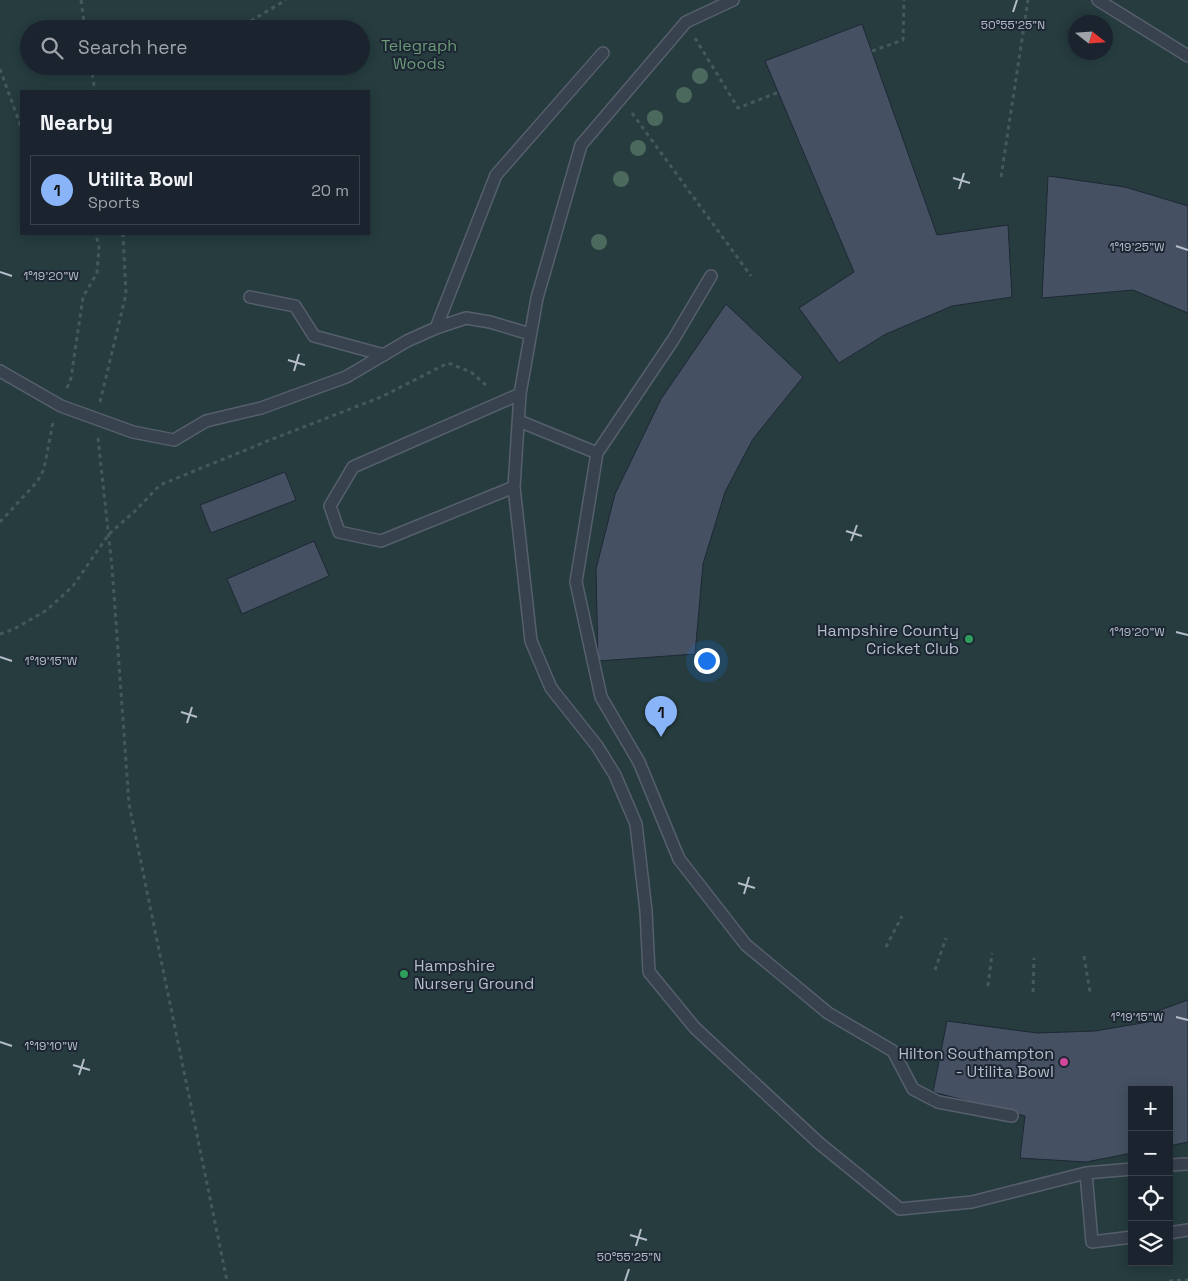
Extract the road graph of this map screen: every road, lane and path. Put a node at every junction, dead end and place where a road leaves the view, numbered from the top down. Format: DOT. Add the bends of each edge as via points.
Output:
graph roads {
  1 [pos="81,0"];
  2 [pos="286,0"];
  3 [pos="733,0"];
  4 [pos="904,0"];
  5 [pos="1028,0"];
  6 [pos="1098,0"];
  7 [pos="84,20"];
  8 [pos="252,20"];
  9 [pos="686,22"];
  10 [pos="872,51"];
  11 [pos="603,54"];
  12 [pos="1188,56"];
  13 [pos="0,69"];
  14 [pos="92,75"];
  15 [pos="95,90"];
  16 [pos="779,92"];
  17 [pos="620,98"];
  18 [pos="20,124"];
  19 [pos="1001,177"];
  20 [pos="96,235"];
  21 [pos="124,235"];
  22 [pos="711,276"];
  23 [pos="751,276"];
  24 [pos="250,297"];
  25 [pos="436,328"];
  26 [pos="530,334"];
  27 [pos="384,355"];
  28 [pos="0,371"];
  29 [pos="520,394"];
  30 [pos="504,401"];
  31 [pos="59,405"];
  32 [pos="96,419"];
  33 [pos="519,421"];
  34 [pos="597,453"];
  35 [pos="514,487"];
  36 [pos="0,522"];
  37 [pos="109,534"];
  38 [pos="0,634"];
  39 [pos="902,916"];
  40 [pos="946,938"];
  41 [pos="886,947"];
  42 [pos="992,953"];
  43 [pos="1084,956"];
  44 [pos="1034,958"];
  45 [pos="935,970"];
  46 [pos="988,986"];
  47 [pos="1033,992"];
  48 [pos="1090,992"];
  49 [pos="1012,1116"];
  50 [pos="1188,1164"];
  51 [pos="1173,1165"];
  52 [pos="1128,1169"];
  53 [pos="1086,1173"];
  54 [pos="1188,1230"];
  55 [pos="1173,1232"];
  56 [pos="1128,1238"];
  57 [pos="1188,1280"];
  58 [pos="227,1281"];
  59 [pos="1169,1281"];
  1 -- 7 [label="path"];
  2 -- 8 [label="path"];
  3 -- 9 [label="lane"];
  4 -- 10 [label="path" via="903,40"];
  5 -- 19 [label="path"];
  6 -- 12 [label="lane"];
  9 -- 16 [label="path" via="738,108"];
  9 -- 17 [label="lane"];
  11 -- 25 [label="lane" via="496,175"];
  13 -- 18 [label="path"];
  14 -- 15 [label="path"];
  17 -- 23 [label="path"];
  17 -- 26 [label="lane" via="581,144 537,298"];
  20 -- 31 [label="path" via="97,273 83,296 71,378"];
  21 -- 32 [label="path" via="126,294"];
  22 -- 34 [label="lane" via="674,340"];
  24 -- 27 [label="lane" via="295,306 314,336"];
  25 -- 26 [label="lane" via="466,318"];
  25 -- 27 [label="lane"];
  26 -- 29 [label="lane"];
  27 -- 32 [label="lane" via="346,377 261,408 206,421 174,440 133,432"];
  28 -- 31 [label="lane"];
  29 -- 30 [label="lane"];
  29 -- 33 [label="lane"];
  30 -- 35 [label="lane" via="353,467 330,506 339,532 381,541"];
  30 -- 37 [label="path" via="471,372 448,364 381,397 160,485"];
  31 -- 32 [label="lane"];
  31 -- 36 [label="path" via="44,468 37,482"];
  32 -- 37 [label="path"];
  33 -- 34 [label="lane"];
  33 -- 35 [label="lane"];
  34 -- 49 [label="lane" via="576,582 600,698 639,762 679,859 746,945 828,1013 893,1051 913,1089 938,1102"];
  35 -- 53 [label="lane" via="531,641 551,688 616,775 636,824 649,972 695,1028 819,1144 900,1209 972,1202"];
  37 -- 38 [label="path" via="73,586 47,610"];
  37 -- 58 [label="path" via="129,804"];
  39 -- 41 [label="path"];
  40 -- 45 [label="path"];
  42 -- 46 [label="path"];
  43 -- 48 [label="path"];
  44 -- 47 [label="path"];
  50 -- 51 [label="lane"];
  52 -- 53 [label="lane"];
  53 -- 56 [label="lane" via="1092,1242"];
  54 -- 55 [label="lane"];
  57 -- 59 [label="path"];
}
